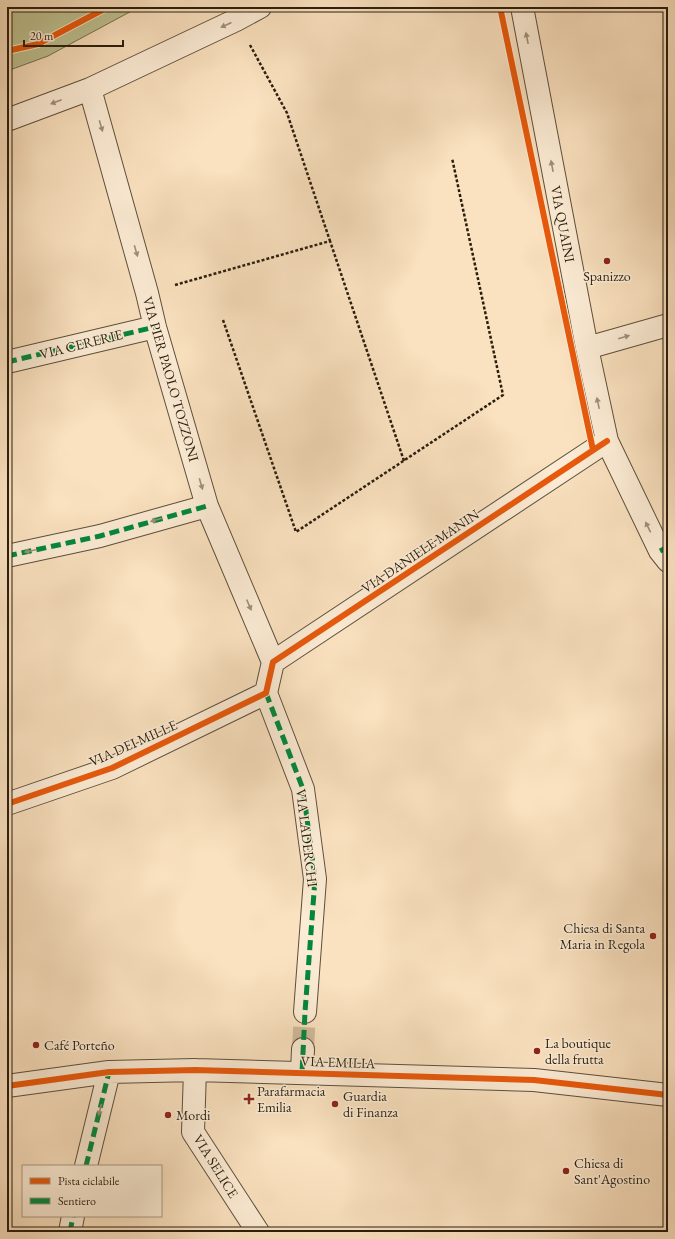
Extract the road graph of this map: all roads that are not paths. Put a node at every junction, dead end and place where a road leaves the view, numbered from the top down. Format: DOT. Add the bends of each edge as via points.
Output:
graph roads {
  1 [pos="260,7"];
  2 [pos="522,7"];
  3 [pos="90,89"];
  4 [pos="7,120"];
  5 [pos="668,325"];
  6 [pos="156,327"];
  7 [pos="587,348"];
  8 [pos="7,362"];
  9 [pos="607,441"];
  10 [pos="207,506"];
  11 [pos="665,553"];
  12 [pos="7,556"];
  13 [pos="273,662"];
  14 [pos="266,693"];
  15 [pos="7,804"];
  16 [pos="305,1012"];
  17 [pos="302,1049"];
  18 [pos="195,1070"];
  19 [pos="109,1072"];
  20 [pos="302,1073"];
  21 [pos="7,1086"];
  22 [pos="668,1095"];
  23 [pos="86,1165"];
  24 [pos="74,1217"];
  25 [pos="70,1232"];
  26 [pos="258,1232"];
  1 -- 3 [label="street, one-way"];
  7 -- 2 [label="street, VIA QUAINI, one-way"];
  3 -- 4 [label="street, one-way"];
  3 -- 6 [label="street, VIA PIER PAOLO TOZZONI, one-way"];
  7 -- 5 [label="street, one-way"];
  6 -- 8 [label="street, VIA CERERIE"];
  6 -- 10 [label="street, VIA PIER PAOLO TOZZONI, one-way"];
  9 -- 7 [label="street, VIA QUAINI, one-way"];
  11 -- 9 [label="street, VIA QUAINI, one-way"];
  9 -- 13 [label="street, VIA DANIELE MANIN"];
  10 -- 12 [label="street, one-way" via="100,536"];
  10 -- 13 [label="street, VIA PIER PAOLO TOZZONI, one-way"];
  13 -- 14 [label="street"];
  14 -- 15 [label="street, VIA DEI MILLE" via="112,768"];
  14 -- 16 [label="street, VIA LADERCHI" via="303,789 315,879"];
  17 -- 20 [label="street"];
  18 -- 19 [label="street, VIA EMILIA"];
  18 -- 20 [label="street, VIA EMILIA"];
  18 -- 26 [label="street, VIA SELICE" via="193,1132"];
  19 -- 21 [label="street, VIA EMILIA"];
  19 -- 23 [label="street, one-way"];
  20 -- 22 [label="street, VIA EMILIA" via="534,1080"];
  24 -- 25 [label="street"];
}
